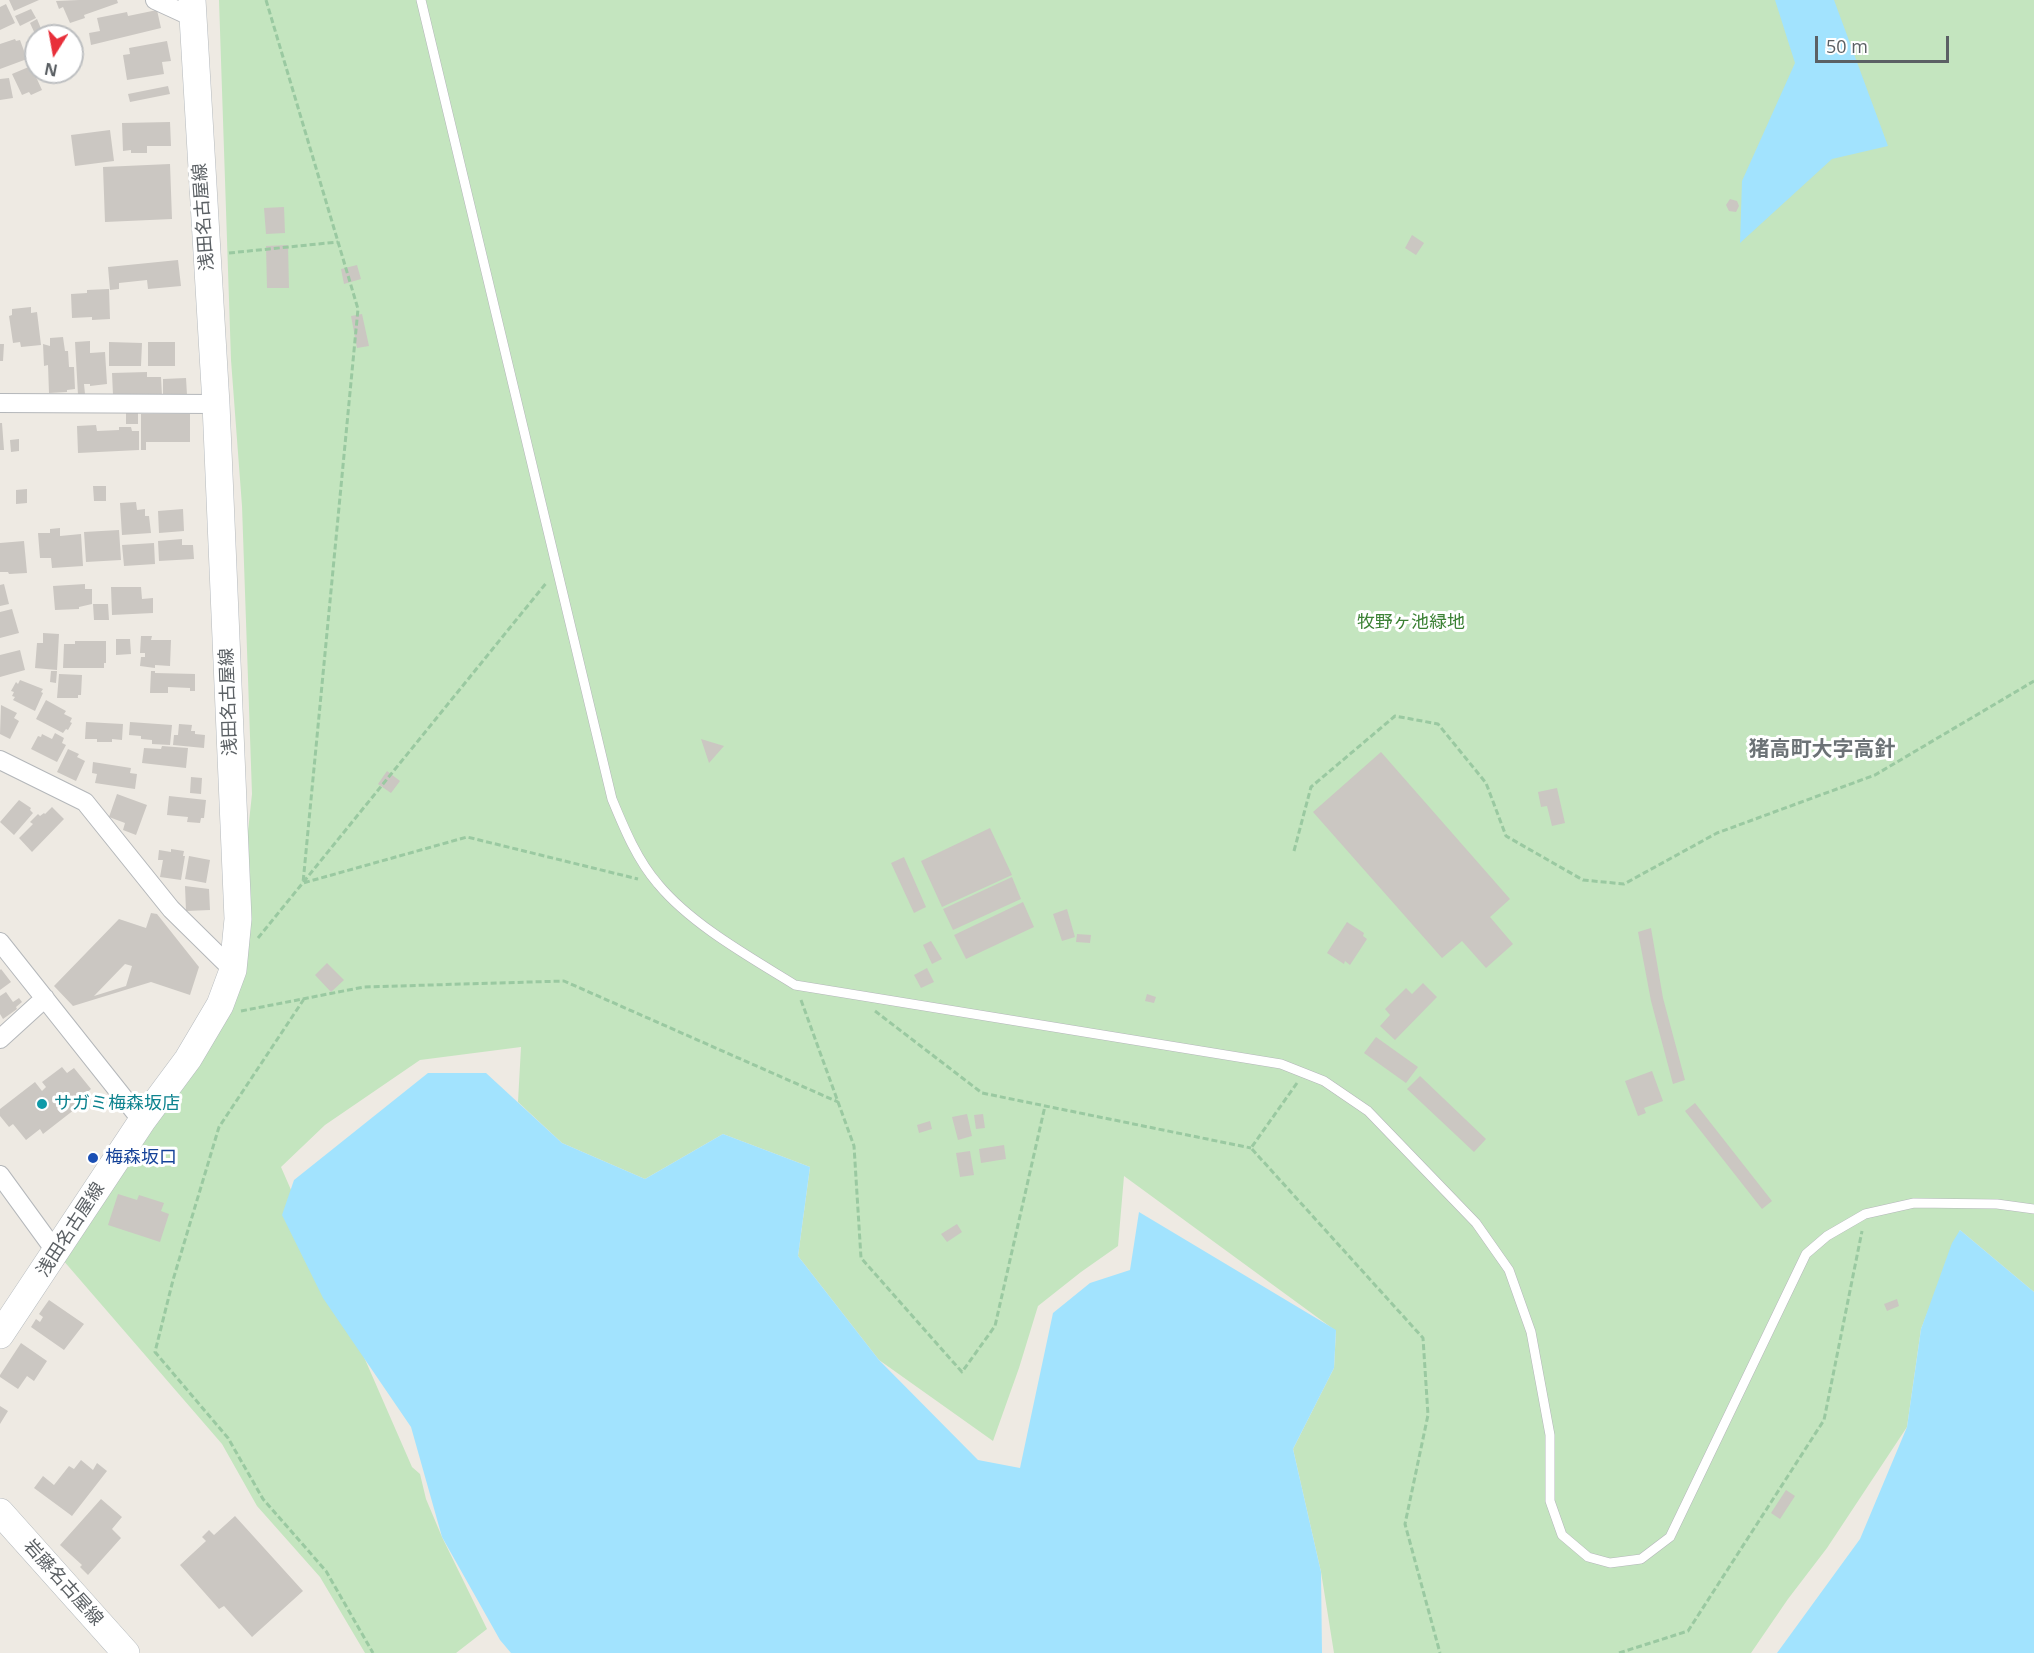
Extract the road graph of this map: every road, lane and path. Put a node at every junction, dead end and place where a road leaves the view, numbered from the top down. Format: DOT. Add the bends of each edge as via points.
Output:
graph roads {
  1 [pos="155,0"];
  2 [pos="266,0"];
  3 [pos="421,0"];
  4 [pos="192,8"];
  5 [pos="338,242"];
  6 [pos="207,255"];
  7 [pos="0,403"];
  8 [pos="216,404"];
  9 [pos="557,570"];
  10 [pos="2034,681"];
  11 [pos="0,760"];
  12 [pos="1294,851"];
  13 [pos="303,883"];
  14 [pos="657,884"];
  15 [pos="0,942"];
  16 [pos="254,944"];
  17 [pos="233,970"];
  18 [pos="795,985"];
  19 [pos="852,994"];
  20 [pos="45,998"];
  21 [pos="304,999"];
  22 [pos="214,1016"];
  23 [pos="0,1039"];
  24 [pos="1304,1073"];
  25 [pos="838,1102"];
  26 [pos="1045,1106"];
  27 [pos="142,1120"];
  28 [pos="1251,1148"];
  29 [pos="0,1175"];
  30 [pos="2034,1209"];
  31 [pos="1865,1214"];
  32 [pos="56,1252"];
  33 [pos="0,1335"];
  34 [pos="0,1512"];
  35 [pos="126,1653"];
  36 [pos="373,1653"];
  37 [pos="1440,1653"];
  38 [pos="1619,1653"];
  1 -- 4 [label="street"];
  2 -- 5 [label="path"];
  3 -- 9 [label="lane"];
  4 -- 6 [label="main road, 浅田名古屋線"];
  5 -- 6 [label="path"];
  5 -- 13 [label="path" via="358,309"];
  6 -- 8 [label="main road, 浅田名古屋線"];
  7 -- 8 [label="street"];
  8 -- 17 [label="main road, 浅田名古屋線" via="238,919"];
  9 -- 13 [label="path"];
  9 -- 14 [label="lane" via="612,799 630,840"];
  10 -- 12 [label="path" via="1875,775 1717,833 1624,884 1583,880 1506,836 1486,783 1438,724 1395,716 1311,787"];
  11 -- 17 [label="street" via="86,802 171,909"];
  13 -- 14 [label="path" via="467,837"];
  13 -- 16 [label="path"];
  14 -- 18 [label="lane" via="692,916"];
  15 -- 20 [label="street"];
  17 -- 22 [label="main road, 浅田名古屋線"];
  18 -- 19 [label="lane"];
  18 -- 25 [label="path"];
  19 -- 24 [label="lane" via="1281,1064"];
  19 -- 26 [label="path" via="982,1092"];
  20 -- 23 [label="street"];
  20 -- 27 [label="street"];
  21 -- 22 [label="path"];
  21 -- 25 [label="path" via="364,987 564,981"];
  21 -- 36 [label="path" via="219,1127 155,1352 228,1438 263,1499 326,1571"];
  22 -- 27 [label="main road, 浅田名古屋線" via="188,1059"];
  24 -- 28 [label="path"];
  24 -- 31 [label="lane" via="1324,1081 1368,1111 1476,1223 1509,1270 1531,1332 1550,1435 1550,1501 1562,1535 1588,1557 1610,1563 1641,1559 1670,1537 1806,1254 1827,1236"];
  25 -- 26 [label="path" via="854,1146 861,1258 962,1372 995,1326"];
  26 -- 28 [label="path"];
  27 -- 32 [label="main road, 浅田名古屋線"];
  28 -- 37 [label="path" via="1423,1338 1428,1414 1405,1524"];
  29 -- 32 [label="street"];
  30 -- 31 [label="lane" via="1997,1204 1914,1203"];
  31 -- 38 [label="path" via="1824,1420 1688,1631"];
  32 -- 33 [label="main road, 浅田名古屋線"];
  34 -- 35 [label="main road, 岩藤名古屋線"];
}
